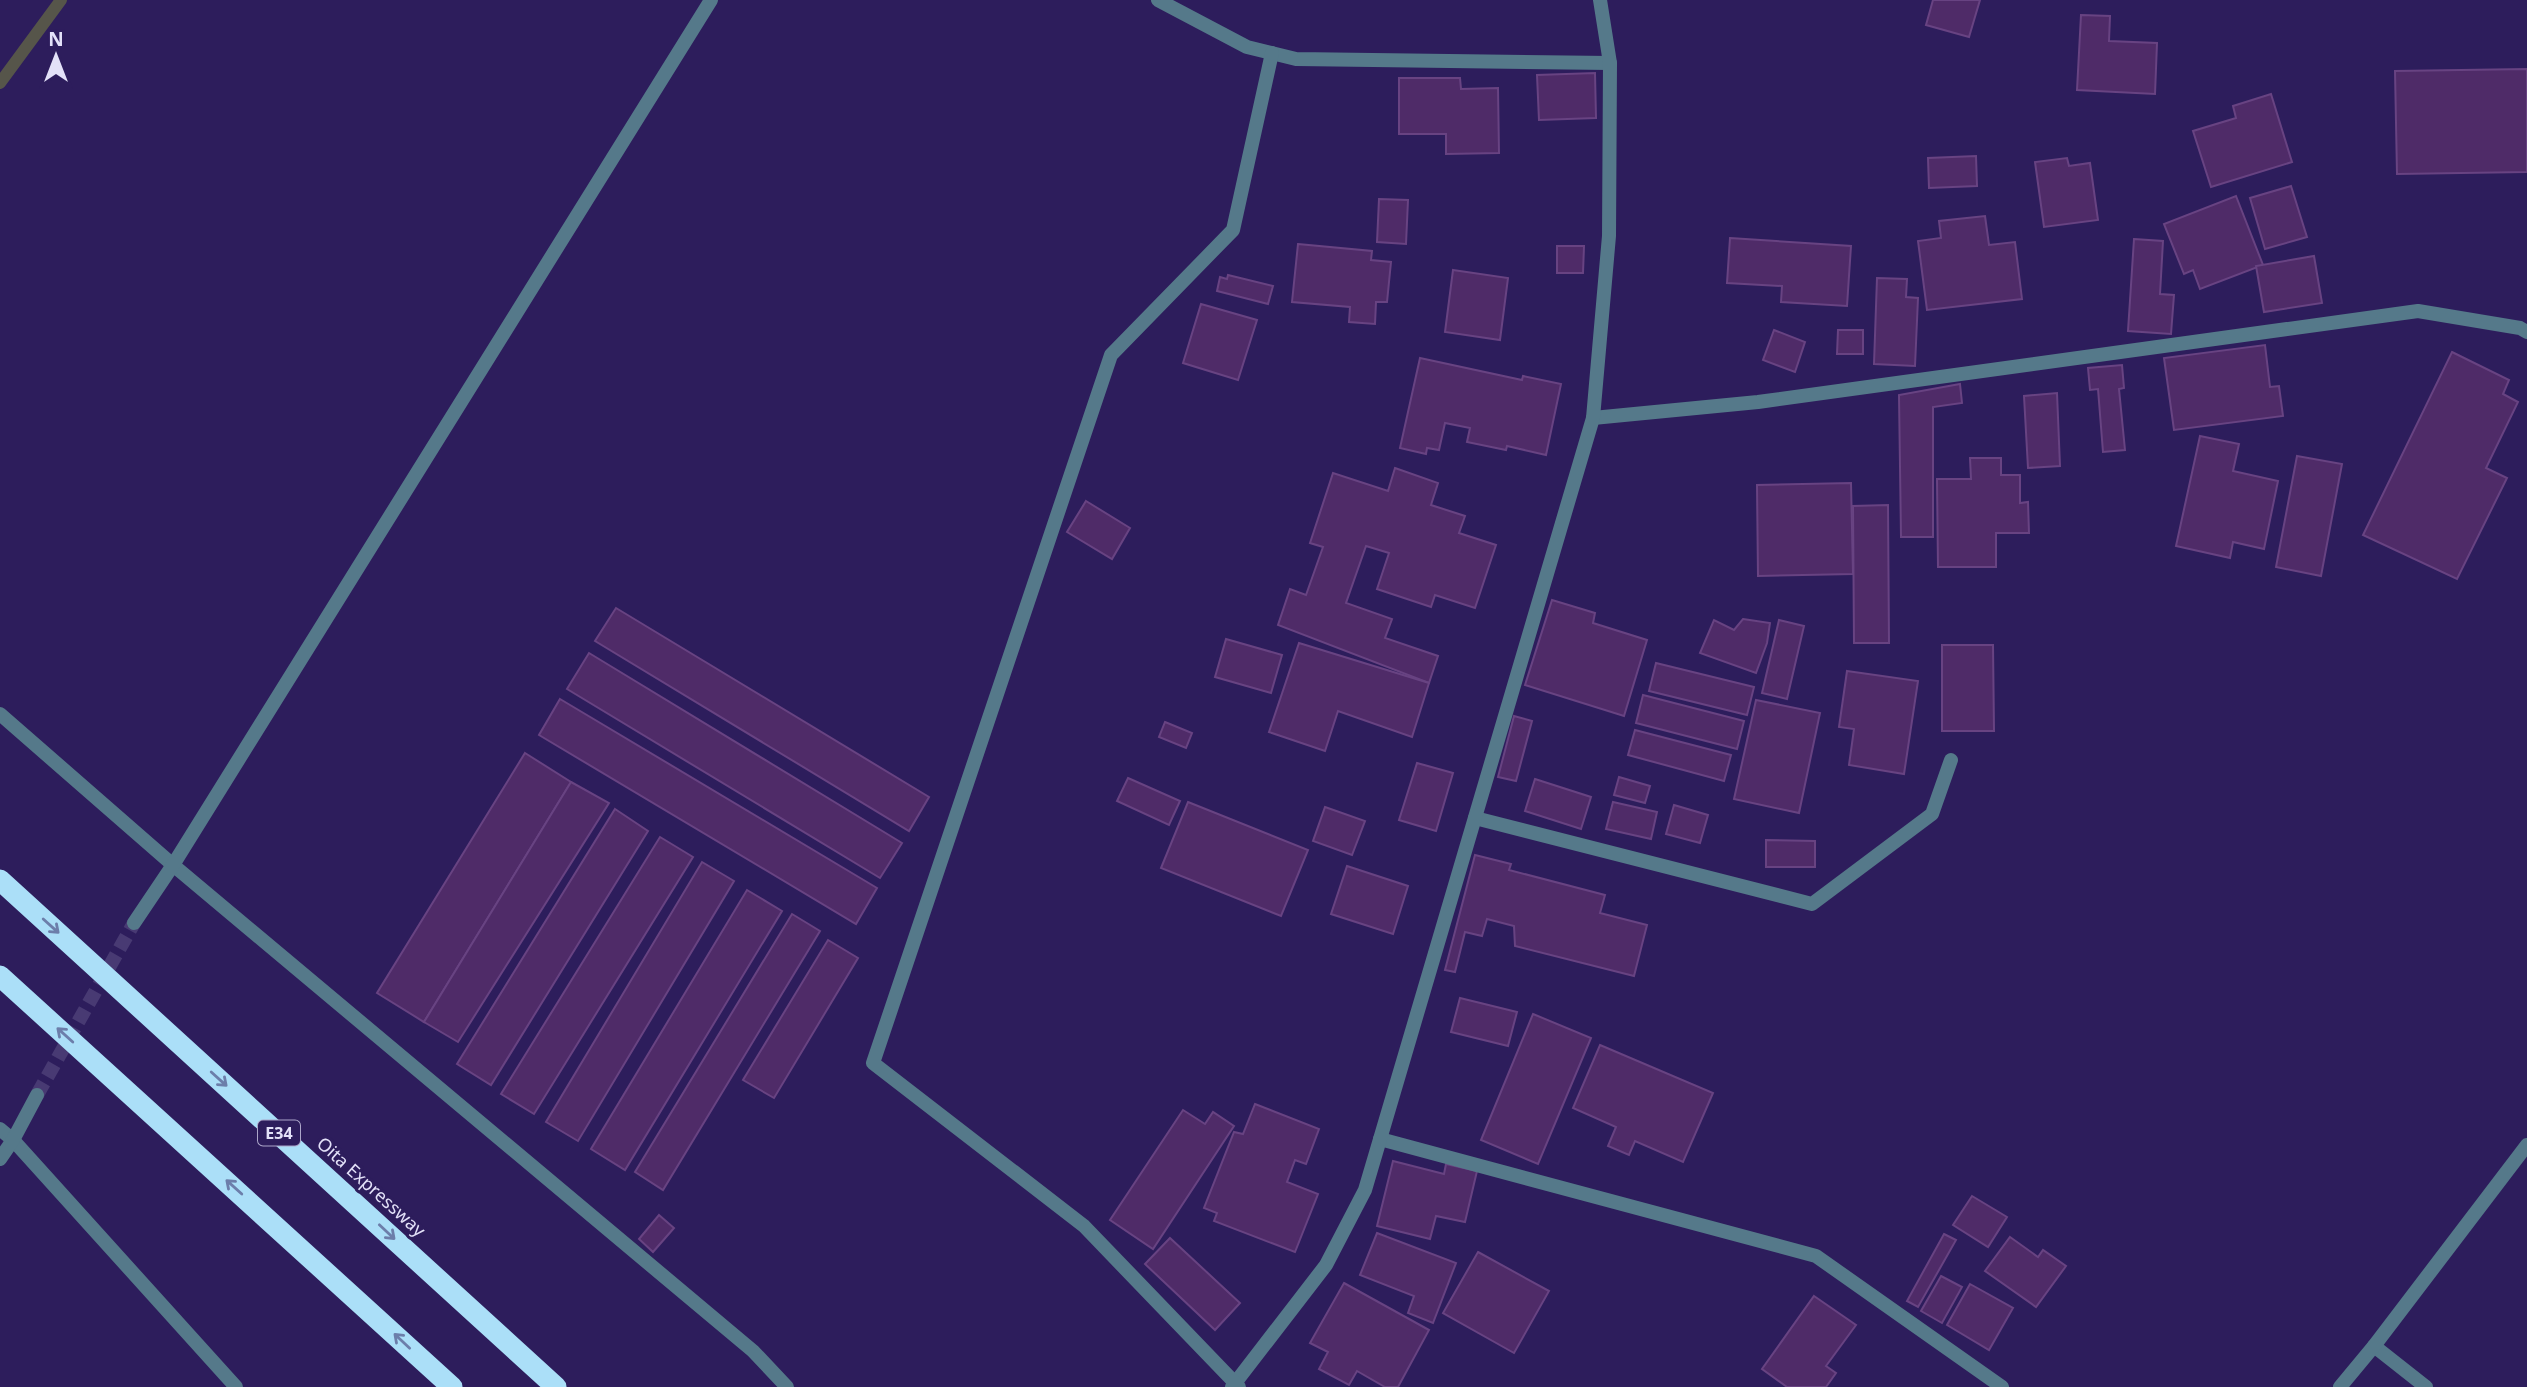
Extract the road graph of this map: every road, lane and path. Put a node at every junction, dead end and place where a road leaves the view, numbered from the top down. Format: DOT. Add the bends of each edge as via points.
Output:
graph roads {
  1 [pos="711,0"];
  2 [pos="1158,0"];
  3 [pos="1600,0"];
  4 [pos="1272,53"];
  5 [pos="1610,62"];
  6 [pos="2527,332"];
  7 [pos="1593,418"];
  8 [pos="0,714"];
  9 [pos="1951,760"];
  10 [pos="1475,818"];
  11 [pos="173,865"];
  12 [pos="0,880"];
  13 [pos="134,923"];
  14 [pos="0,976"];
  15 [pos="37,1095"];
  16 [pos="0,1129"];
  17 [pos="1380,1139"];
  18 [pos="13,1140"];
  19 [pos="2527,1145"];
  20 [pos="0,1159"];
  21 [pos="2374,1346"];
  22 [pos="1235,1386"];
  23 [pos="236,1387"];
  24 [pos="452,1387"];
  25 [pos="555,1387"];
  26 [pos="787,1387"];
  27 [pos="2002,1387"];
  28 [pos="2340,1387"];
  29 [pos="2426,1387"];
  1 -- 11 [label="street"];
  2 -- 4 [label="street" via="1247,47"];
  3 -- 5 [label="street"];
  4 -- 5 [label="street" via="1296,58"];
  4 -- 22 [label="street" via="1233,230 1111,355 873,1063 1084,1226"];
  5 -- 7 [label="street" via="1609,236"];
  6 -- 7 [label="street" via="2418,311 1772,400"];
  7 -- 10 [label="street"];
  8 -- 11 [label="street"];
  9 -- 10 [label="street" via="1932,814 1812,904"];
  10 -- 17 [label="street"];
  11 -- 13 [label="street"];
  11 -- 26 [label="street" via="753,1351"];
  12 -- 25 [label="highway, Oita Expressway / E34, one-way"];
  24 -- 14 [label="highway, one-way"];
  15 -- 18 [label="street"];
  16 -- 18 [label="street"];
  17 -- 22 [label="street" via="1365,1190 1326,1265"];
  17 -- 27 [label="street" via="1816,1256"];
  18 -- 20 [label="street"];
  18 -- 23 [label="street"];
  19 -- 21 [label="street"];
  21 -- 28 [label="street"];
  21 -- 29 [label="street"];
}
